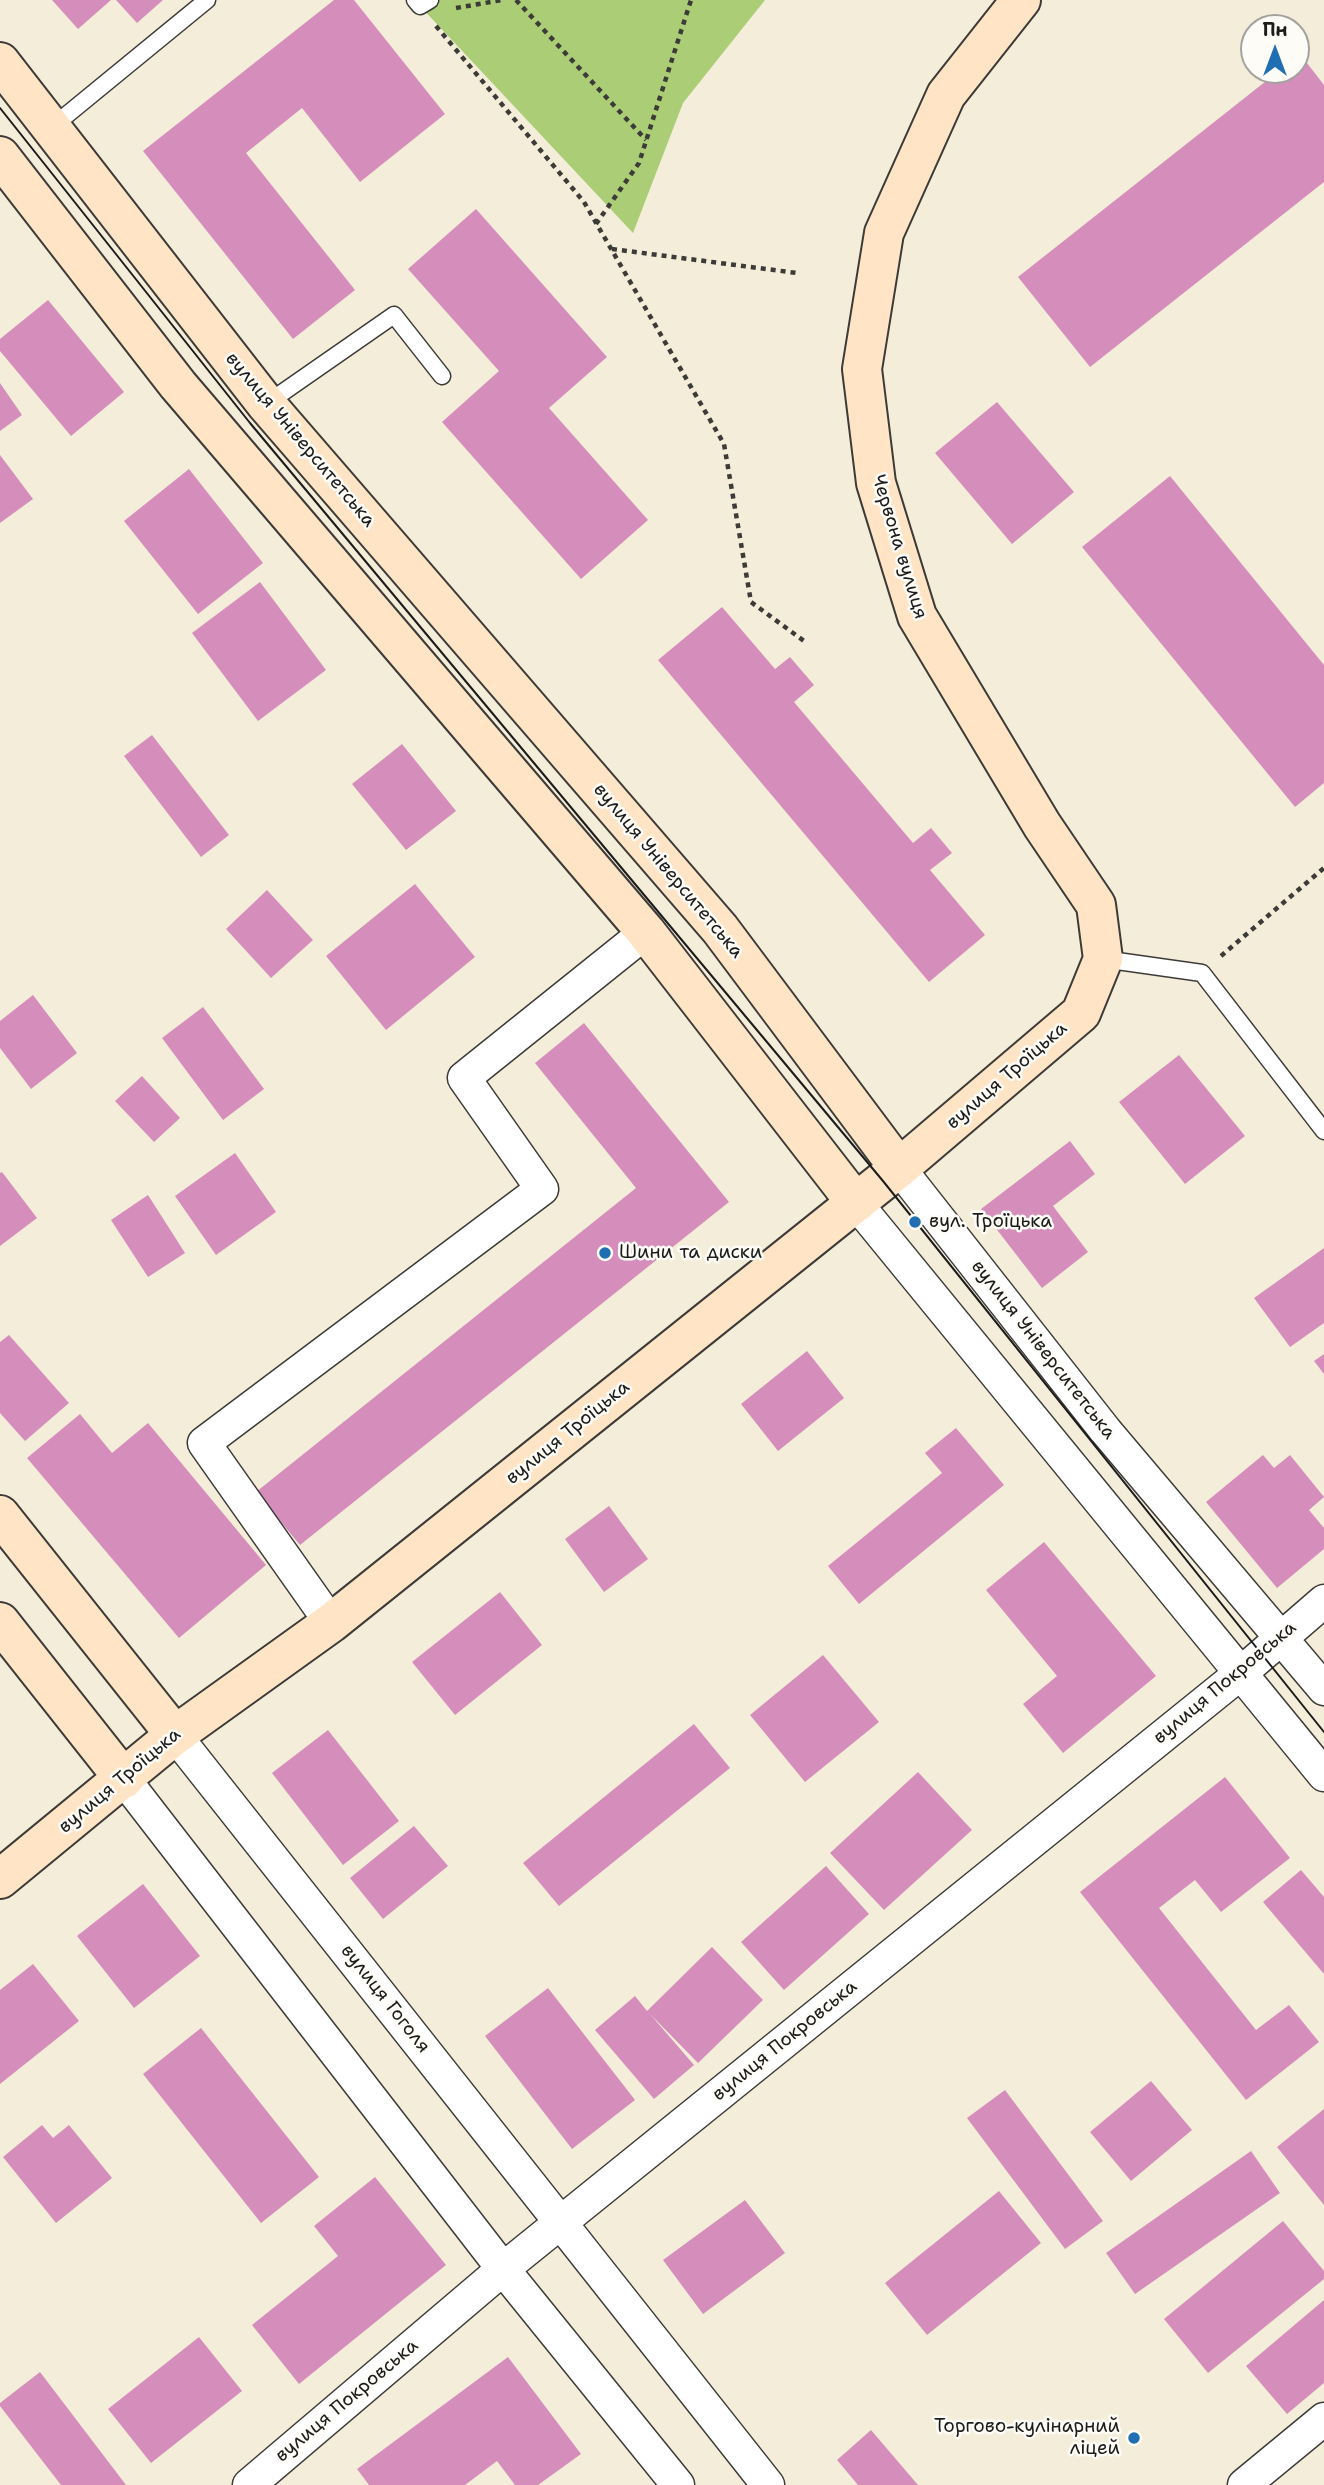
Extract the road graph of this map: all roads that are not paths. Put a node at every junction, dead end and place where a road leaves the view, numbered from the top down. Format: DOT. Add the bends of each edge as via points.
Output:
graph roads {
  1 [pos="207,0"];
  2 [pos="1021,0"];
  3 [pos="0,62"];
  4 [pos="52,127"];
  5 [pos="1,159"];
  6 [pos="442,376"];
  7 [pos="266,404"];
  8 [pos="646,932"];
  9 [pos="1103,959"];
  10 [pos="1324,1131"];
  11 [pos="899,1168"];
  12 [pos="856,1203"];
  13 [pos="0,1516"];
  14 [pos="1324,1601"];
  15 [pos="0,1622"];
  16 [pos="331,1623"];
  17 [pos="1281,1636"];
  18 [pos="1241,1672"];
  19 [pos="1324,1689"];
  20 [pos="175,1734"];
  21 [pos="1324,1775"];
  22 [pos="124,1779"];
  23 [pos="0,1879"];
  24 [pos="561,2221"];
  25 [pos="503,2269"];
  26 [pos="1324,2419"];
  27 [pos="249,2485"];
  28 [pos="678,2485"];
  29 [pos="768,2485"];
  30 [pos="1244,2485"];
  1 -- 4 [label="lane"];
  2 -- 9 [label="street, Червона вулиця" via="946,95 884,233 862,369 876,483 917,616 1042,825 1096,905"];
  3 -- 4 [label="street, вулиця Університетська"];
  4 -- 5 [label="street" via="31,146"];
  4 -- 7 [label="street, вулиця Університетська"];
  5 -- 8 [label="street" via="178,385"];
  6 -- 7 [label="lane" via="394,316"];
  7 -- 11 [label="street, вулиця Університетська" via="720,929"];
  8 -- 12 [label="street"];
  8 -- 16 [label="street" via="464,1078 542,1189 204,1443"];
  9 -- 10 [label="lane" via="1202,973"];
  9 -- 11 [label="street, вулиця Троїцька" via="1081,1013"];
  11 -- 12 [label="street, вулиця Троїцька"];
  11 -- 17 [label="street, вулиця Університетська" via="1105,1430"];
  12 -- 16 [label="street, вулиця Троїцька"];
  12 -- 18 [label="street"];
  13 -- 20 [label="street, вулиця Гоголя"];
  14 -- 17 [label="street, вулиця Покровська"];
  15 -- 22 [label="street"];
  16 -- 20 [label="street, вулиця Троїцька"];
  17 -- 18 [label="street, вулиця Покровська"];
  17 -- 19 [label="street, вулиця Університетська"];
  18 -- 21 [label="street"];
  18 -- 24 [label="street, вулиця Покровська"];
  20 -- 22 [label="street, вулиця Троїцька"];
  20 -- 24 [label="street, вулиця Гоголя"];
  22 -- 23 [label="street, вулиця Троїцька"];
  22 -- 25 [label="street"];
  24 -- 25 [label="street, вулиця Покровська"];
  24 -- 29 [label="street, вулиця Гоголя"];
  25 -- 27 [label="street, вулиця Покровська"];
  25 -- 28 [label="street"];
  26 -- 30 [label="street"];
}
